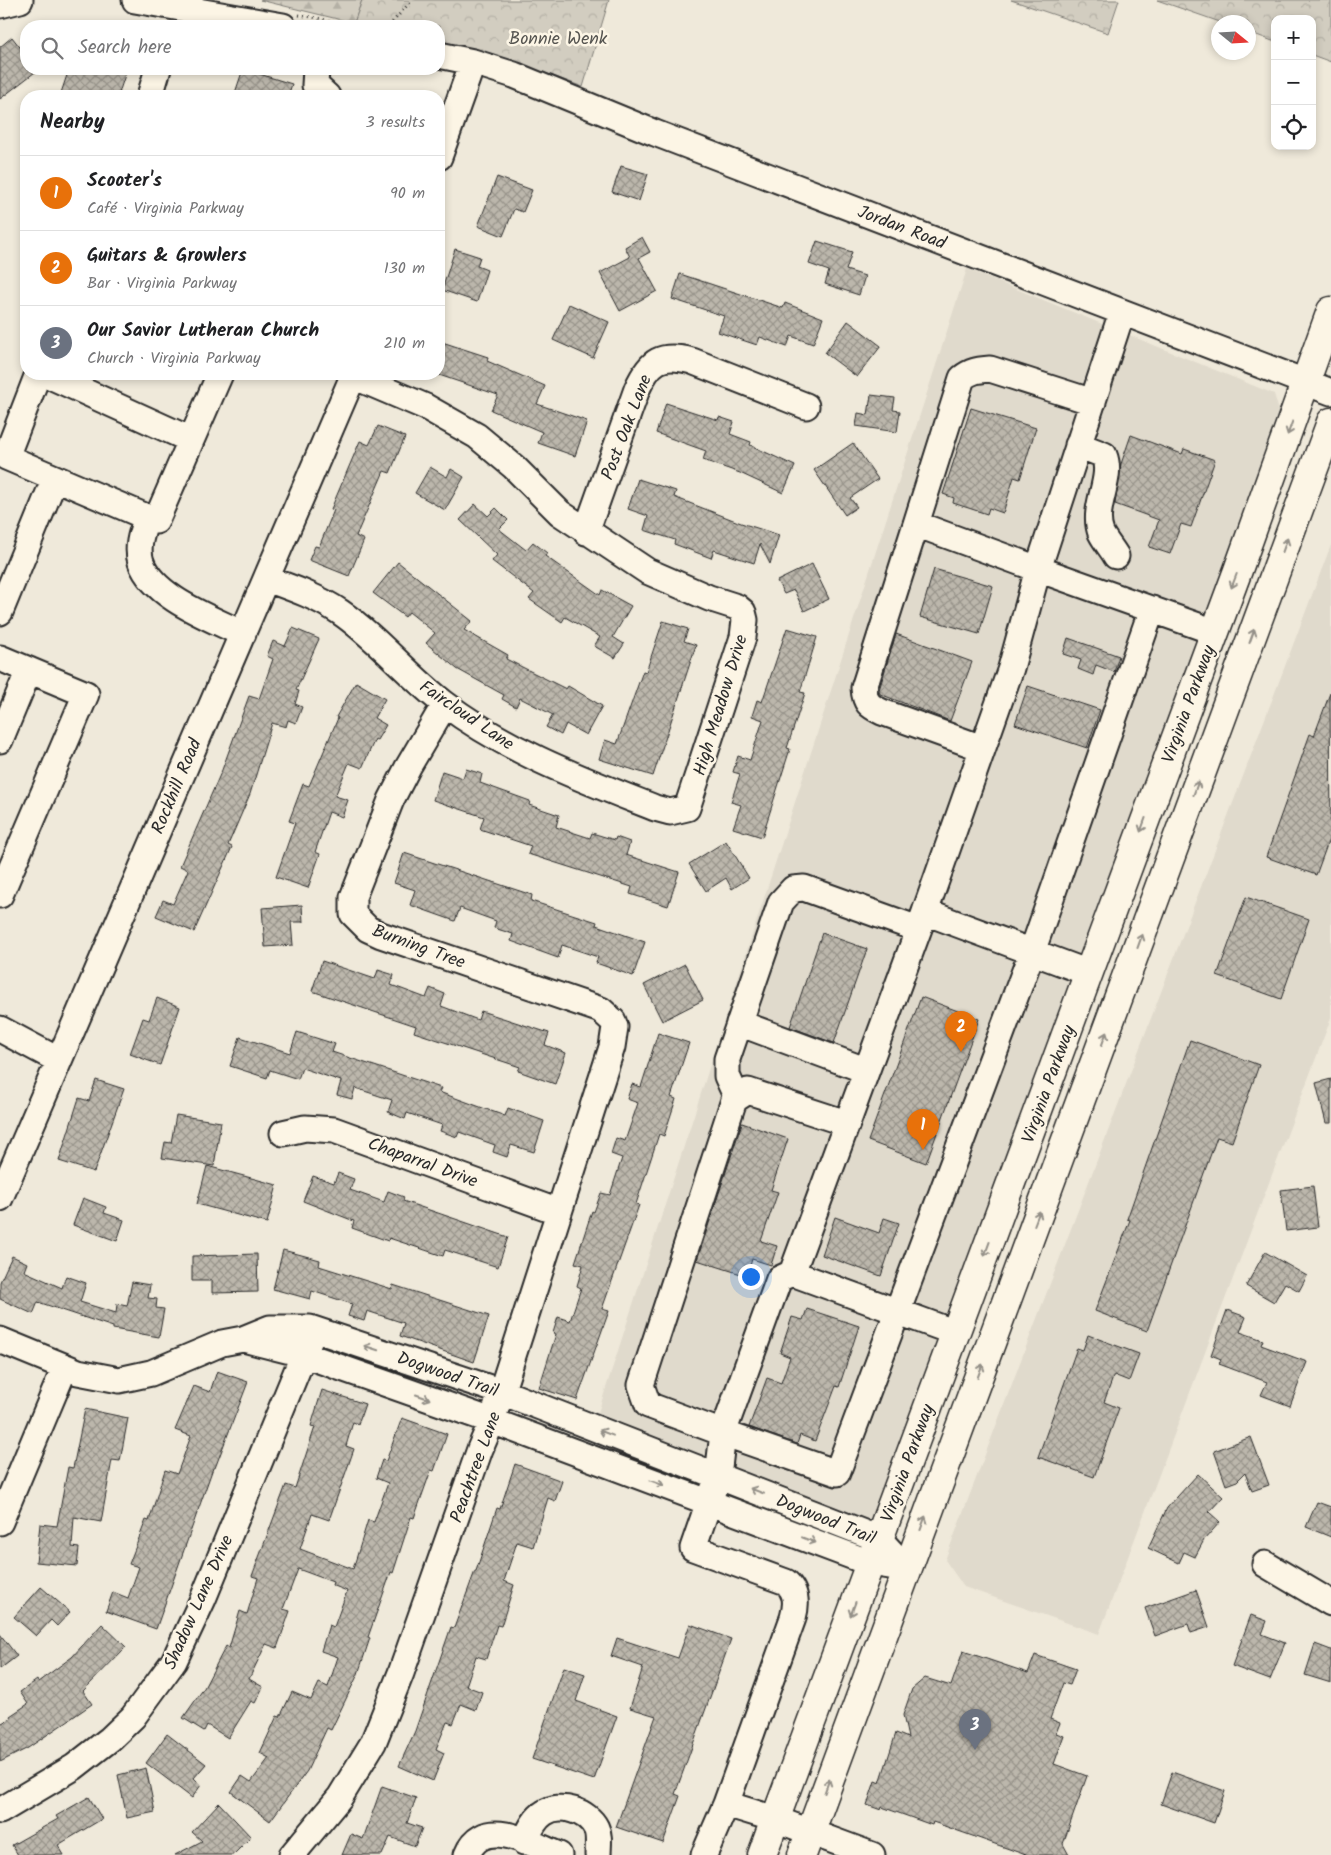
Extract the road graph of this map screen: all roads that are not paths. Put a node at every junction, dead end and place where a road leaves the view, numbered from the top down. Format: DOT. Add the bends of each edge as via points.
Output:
graph roads {
  1 [pos="20,0"];
  2 [pos="136,0"];
  3 [pos="0,5"];
  4 [pos="174,16"];
  5 [pos="218,20"];
  6 [pos="445,57"];
  7 [pos="473,62"];
  8 [pos="156,75"];
  9 [pos="316,75"];
  10 [pos="152,90"];
  11 [pos="320,90"];
  12 [pos="445,140"];
  13 [pos="1331,311"];
  14 [pos="1122,312"];
  15 [pos="36,380"];
  16 [pos="59,380"];
  17 [pos="217,380"];
  18 [pos="351,380"];
  19 [pos="364,380"];
  20 [pos="1319,387"];
  21 [pos="1093,402"];
  22 [pos="806,406"];
  23 [pos="1331,422"];
  24 [pos="191,440"];
  25 [pos="1078,444"];
  26 [pos="55,478"];
  27 [pos="147,517"];
  28 [pos="916,524"];
  29 [pos="586,532"];
  30 [pos="1116,556"];
  31 [pos="1038,570"];
  32 [pos="267,579"];
  33 [pos="1152,610"];
  34 [pos="0,612"];
  35 [pos="1215,632"];
  36 [pos="243,634"];
  37 [pos="0,658"];
  38 [pos="30,670"];
  39 [pos="445,704"];
  40 [pos="0,740"];
  41 [pos="982,748"];
  42 [pos="687,808"];
  43 [pos="0,895"];
  44 [pos="921,920"];
  45 [pos="1032,952"];
  46 [pos="1089,973"];
  47 [pos="1123,986"];
  48 [pos="739,1022"];
  49 [pos="615,1027"];
  50 [pos="0,1029"];
  51 [pos="58,1060"];
  52 [pos="865,1070"];
  53 [pos="737,1098"];
  54 [pos="846,1123"];
  55 [pos="283,1133"];
  56 [pos="0,1198"];
  57 [pos="560,1212"];
  58 [pos="792,1273"];
  59 [pos="898,1311"];
  60 [pos="310,1328"];
  61 [pos="956,1333"];
  62 [pos="0,1340"];
  63 [pos="243,1340"];
  64 [pos="302,1354"];
  65 [pos="65,1367"];
  66 [pos="502,1392"];
  67 [pos="492,1421"];
  68 [pos="723,1433"];
  69 [pos="718,1476"];
  70 [pos="710,1502"];
  71 [pos="0,1522"];
  72 [pos="875,1551"];
  73 [pos="1265,1564"];
  74 [pos="907,1569"];
  75 [pos="1331,1603"];
  76 [pos="726,1804"];
  77 [pos="0,1811"];
  78 [pos="775,1819"];
  79 [pos="524,1842"];
  80 [pos="806,1844"];
  81 [pos="292,1855"];
  82 [pos="467,1855"];
  83 [pos="559,1855"];
  84 [pos="598,1855"];
  85 [pos="704,1855"];
  86 [pos="762,1855"];
  87 [pos="872,1855"];
  1 -- 3 [label="street"];
  2 -- 4 [label="street"];
  4 -- 5 [label="street"];
  6 -- 7 [label="street, Jordan Road"];
  7 -- 12 [label="street"];
  7 -- 14 [label="street, Jordan Road" via="514,75 655,133"];
  8 -- 10 [label="street"];
  9 -- 11 [label="street" via="315,85"];
  13 -- 20 [label="main road, Virginia Parkway"];
  14 -- 20 [label="street, Jordan Road"];
  14 -- 21 [label="street"];
  15 -- 26 [label="street" via="6,457"];
  16 -- 24 [label="street"];
  17 -- 24 [label="street"];
  18 -- 32 [label="street, Rockhill Road"];
  19 -- 29 [label="street, High Meadow Drive" via="419,404 477,436 514,467 545,500"];
  20 -- 35 [label="main road, Virginia Parkway, one-way"];
  21 -- 25 [label="street"];
  21 -- 28 [label="street" via="990,369 969,373 962,378"];
  22 -- 29 [label="street, Post Oak Lane" via="692,362 675,357 657,361 645,371 637,388"];
  47 -- 23 [label="main road, Virginia Parkway, one-way"];
  24 -- 27 [label="street" via="156,521"];
  25 -- 30 [label="street" via="1104,455 1108,464 1099,507 1101,532"];
  25 -- 31 [label="street"];
  26 -- 27 [label="street"];
  26 -- 34 [label="street"];
  27 -- 36 [label="street" via="139,541 141,562 156,586"];
  28 -- 31 [label="street"];
  28 -- 41 [label="street" via="864,688 865,700 869,706 882,712"];
  29 -- 42 [label="street, High Meadow Drive" via="653,574 743,612 743,637"];
  31 -- 33 [label="street"];
  31 -- 41 [label="street" via="1011,668"];
  32 -- 36 [label="street, Rockhill Road"];
  32 -- 39 [label="street, Faircloud Lane" via="318,599 340,612"];
  33 -- 35 [label="street"];
  33 -- 45 [label="street"];
  35 -- 46 [label="main road, Virginia Parkway, one-way"];
  36 -- 51 [label="street, Rockhill Road"];
  37 -- 38 [label="street"];
  38 -- 40 [label="street"];
  38 -- 43 [label="street" via="86,694"];
  39 -- 42 [label="street, Faircloud Lane" via="498,739 556,769 670,812"];
  39 -- 49 [label="street, Burning Tree" via="391,800 353,897 353,914 368,929 381,935 601,1010 614,1021"];
  41 -- 44 [label="street"];
  44 -- 45 [label="street"];
  44 -- 48 [label="street" via="804,888 793,889 781,902"];
  44 -- 52 [label="street"];
  45 -- 46 [label="street"];
  45 -- 59 [label="street"];
  46 -- 47 [label="main road"];
  46 -- 61 [label="main road, Virginia Parkway, one-way"];
  74 -- 47 [label="main road, Virginia Parkway, one-way"];
  48 -- 52 [label="street"];
  48 -- 53 [label="street" via="727,1059 727,1076"];
  49 -- 57 [label="street, Peachtree Lane" via="612,1047"];
  50 -- 51 [label="street"];
  51 -- 56 [label="street, Rockhill Road"];
  52 -- 54 [label="street"];
  53 -- 54 [label="street" via="748,1091"];
  53 -- 68 [label="street" via="642,1384 648,1405"];
  54 -- 58 [label="street"];
  55 -- 57 [label="street, Chaparral Drive" via="305,1128 334,1130"];
  57 -- 66 [label="street, Peachtree Lane"];
  58 -- 59 [label="street"];
  58 -- 68 [label="street" via="779,1279"];
  59 -- 61 [label="street"];
  59 -- 68 [label="street" via="838,1473"];
  60 -- 63 [label="street, Dogwood Trail" via="270,1328"];
  60 -- 64 [label="street, Shadow Lane Drive" via="311,1336"];
  66 -- 60 [label="street, Dogwood Trail, one-way"];
  61 -- 72 [label="main road, Virginia Parkway"];
  62 -- 65 [label="street, Dogwood Trail"];
  63 -- 64 [label="street, Dogwood Trail"];
  63 -- 65 [label="street, Dogwood Trail" via="222,1343 151,1373 119,1380"];
  64 -- 67 [label="street, Dogwood Trail, one-way"];
  64 -- 77 [label="street, Shadow Lane Drive" via="203,1599 174,1661 133,1717 110,1738 74,1767"];
  65 -- 71 [label="street"];
  66 -- 67 [label="street, Peachtree Lane"];
  69 -- 66 [label="street, Dogwood Trail, one-way"];
  67 -- 70 [label="street, Dogwood Trail, one-way"];
  67 -- 81 [label="street, Peachtree Lane" via="373,1743 340,1798"];
  68 -- 69 [label="street"];
  69 -- 70 [label="street"];
  72 -- 69 [label="street, Dogwood Trail, one-way"];
  70 -- 72 [label="street, Dogwood Trail, one-way"];
  70 -- 76 [label="street" via="693,1548 786,1582 792,1587 796,1599"];
  72 -- 74 [label="street, Dogwood Trail"];
  72 -- 78 [label="main road, Virginia Parkway, one-way"];
  73 -- 75 [label="street"];
  80 -- 74 [label="main road, Virginia Parkway, one-way"];
  76 -- 78 [label="street"];
  76 -- 85 [label="street"];
  78 -- 80 [label="street"];
  78 -- 86 [label="main road, Virginia Parkway"];
  79 -- 82 [label="street" via="498,1832 482,1836"];
  79 -- 83 [label="street"];
  79 -- 84 [label="street" via="544,1813 551,1809 568,1809 591,1820 598,1834"];
  80 -- 87 [label="street"];
}
